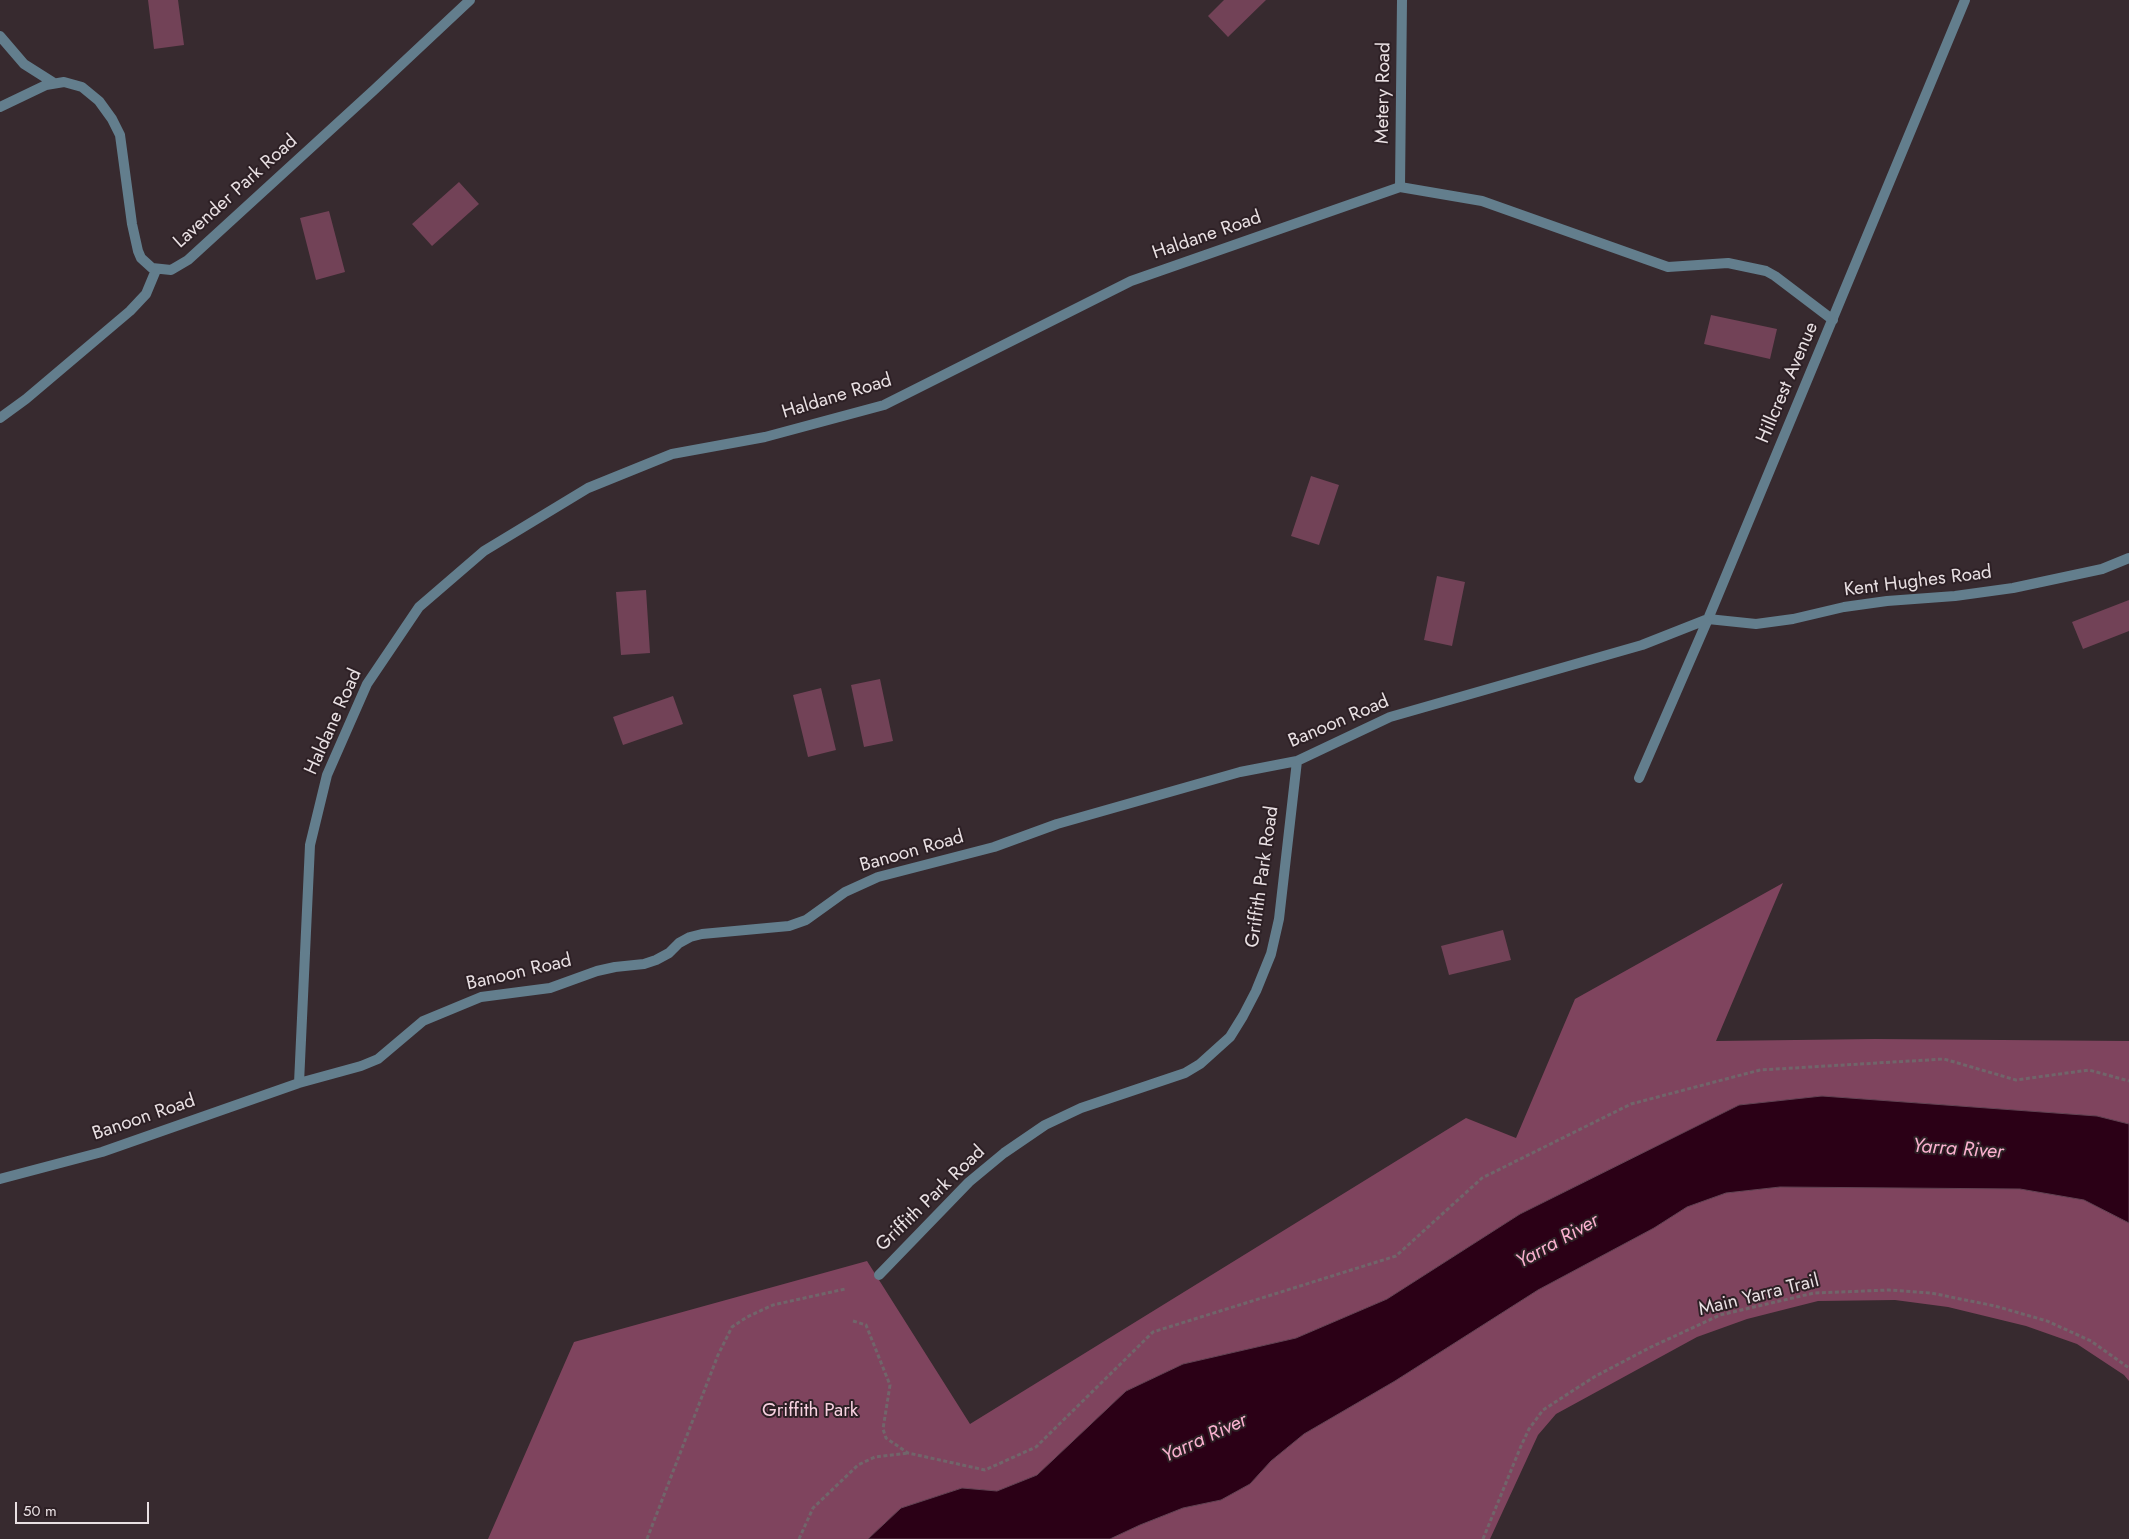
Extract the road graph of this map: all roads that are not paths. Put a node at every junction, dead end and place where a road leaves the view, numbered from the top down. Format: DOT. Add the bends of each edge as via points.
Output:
graph roads {
  1 [pos="470,0"];
  2 [pos="1402,0"];
  3 [pos="1965,0"];
  4 [pos="0,36"];
  5 [pos="50,84"];
  6 [pos="0,108"];
  7 [pos="1400,187"];
  8 [pos="156,270"];
  9 [pos="1833,320"];
  10 [pos="0,418"];
  11 [pos="2129,558"];
  12 [pos="1708,620"];
  13 [pos="1297,761"];
  14 [pos="1638,778"];
  15 [pos="299,1083"];
  16 [pos="0,1179"];
  17 [pos="879,1275"];
  1 -- 8 [label="street, Lavender Park Road" via="188,260 171,270"];
  2 -- 7 [label="street, Metery Road"];
  3 -- 9 [label="street, Hillcrest Avenue"];
  4 -- 5 [label="street" via="24,64"];
  5 -- 6 [label="street"];
  5 -- 8 [label="street" via="73,84 90,92 117,127 122,142 135,241 141,258"];
  7 -- 9 [label="street, Haldane Road" via="1482,201 1668,267 1728,263 1766,271"];
  7 -- 15 [label="street, Haldane Road" via="1131,281 884,405 765,437 672,454 588,488 484,551 419,607 367,684 327,775 310,845"];
  8 -- 10 [label="street" via="146,294 130,311"];
  9 -- 12 [label="street, Hillcrest Avenue"];
  11 -- 12 [label="street, Kent Hughes Road" via="2102,569 1975,594 1844,607 1756,624"];
  12 -- 13 [label="street, Banoon Road" via="1642,645 1390,717"];
  12 -- 14 [label="street, Hillcrest Avenue"];
  13 -- 15 [label="street, Banoon Road" via="1240,772 1058,824 994,847 878,877 844,892 806,920 789,926 702,934 690,937 669,953 644,964 597,971 550,988 481,997 422,1021 378,1059"];
  13 -- 17 [label="street, Griffith Park Road" via="1279,919 1271,954 1256,992 1230,1036 1185,1073 1081,1108 1045,1125 969,1182"];
  15 -- 16 [label="street, Banoon Road" via="102,1152"];
}
